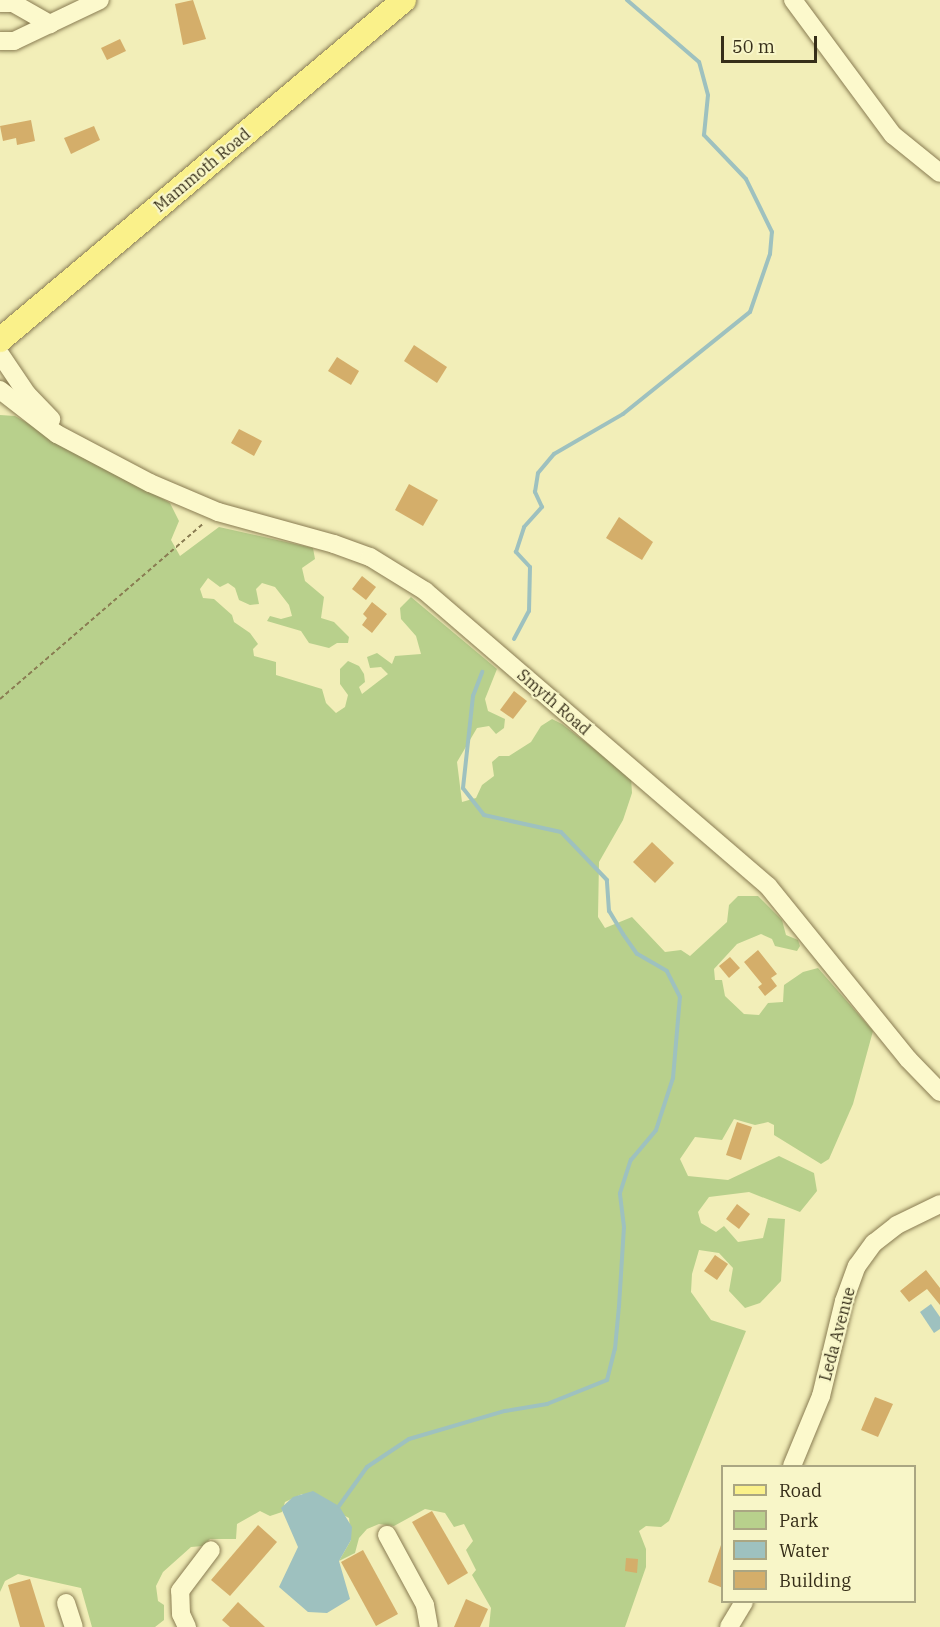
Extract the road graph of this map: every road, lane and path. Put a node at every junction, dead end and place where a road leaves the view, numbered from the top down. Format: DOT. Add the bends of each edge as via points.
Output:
graph roads {
  1 [pos="100,0"];
  2 [pos="404,0"];
  3 [pos="793,0"];
  4 [pos="0,3"];
  5 [pos="50,24"];
  6 [pos="0,41"];
  7 [pos="940,173"];
  8 [pos="0,340"];
  9 [pos="0,354"];
  10 [pos="0,390"];
  11 [pos="77,443"];
  12 [pos="218,512"];
  13 [pos="0,699"];
  14 [pos="940,1092"];
  15 [pos="940,1204"];
  16 [pos="793,1465"];
  17 [pos="387,1535"];
  18 [pos="211,1550"];
  19 [pos="66,1603"];
  20 [pos="743,1603"];
  21 [pos="74,1627"];
  22 [pos="188,1627"];
  23 [pos="429,1627"];
  24 [pos="729,1627"];
  1 -- 5 [label="street"];
  2 -- 8 [label="main road, Mammoth Road"];
  3 -- 7 [label="street" via="893,135"];
  4 -- 5 [label="street" via="13,3"];
  5 -- 6 [label="street" via="14,41"];
  9 -- 11 [label="street, Smyth Road" via="27,394"];
  10 -- 11 [label="street, Smyth Road" via="37,421"];
  11 -- 12 [label="street, Smyth Road" via="141,479"];
  12 -- 13 [label="path"];
  12 -- 14 [label="street, Smyth Road" via="370,557 439,602 768,886 908,1059"];
  15 -- 16 [label="street, Leda Avenue" via="897,1225 874,1243 857,1266 844,1301 821,1396"];
  17 -- 23 [label="street" via="425,1605"];
  18 -- 22 [label="street" via="180,1591 181,1614"];
  19 -- 21 [label="street"];
  20 -- 24 [label="street"];
}
